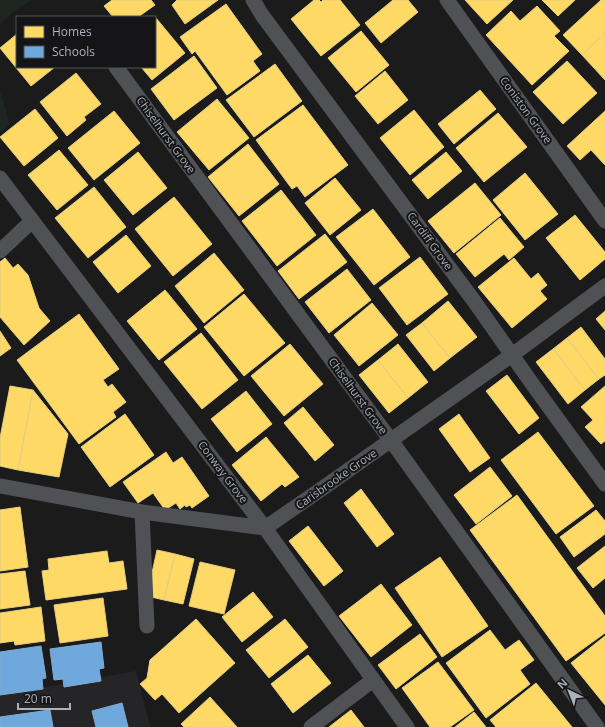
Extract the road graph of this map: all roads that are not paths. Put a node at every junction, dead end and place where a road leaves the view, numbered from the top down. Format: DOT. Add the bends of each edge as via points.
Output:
graph roads {
  1 [pos="253,0"];
  2 [pos="447,0"];
  3 [pos="117,68"];
  4 [pos="0,178"];
  5 [pos="32,221"];
  6 [pos="605,221"];
  7 [pos="0,250"];
  8 [pos="605,286"];
  9 [pos="512,355"];
  10 [pos="391,440"];
  11 [pos="605,484"];
  12 [pos="0,486"];
  13 [pos="142,512"];
  14 [pos="265,528"];
  15 [pos="147,626"];
  16 [pos="373,680"];
  17 [pos="311,727"];
  18 [pos="407,727"];
  19 [pos="597,727"];
  1 -- 9 [label="street, Cardiff Grove"];
  2 -- 6 [label="street, Coniston Grove"];
  3 -- 10 [label="street, Chiselhurst Grove"];
  4 -- 5 [label="street, Conway Grove"];
  5 -- 7 [label="street"];
  5 -- 14 [label="street, Conway Grove"];
  8 -- 9 [label="street, Carisbrooke Grove"];
  9 -- 10 [label="street, Carisbrooke Grove"];
  9 -- 11 [label="street, Cardiff Grove"];
  10 -- 14 [label="street, Carisbrooke Grove"];
  10 -- 19 [label="street, Chiselhurst Grove"];
  12 -- 13 [label="street"];
  13 -- 14 [label="street"];
  13 -- 15 [label="street"];
  14 -- 16 [label="street, Conway Grove"];
  16 -- 17 [label="street"];
  16 -- 18 [label="street, Conway Grove"];
}
